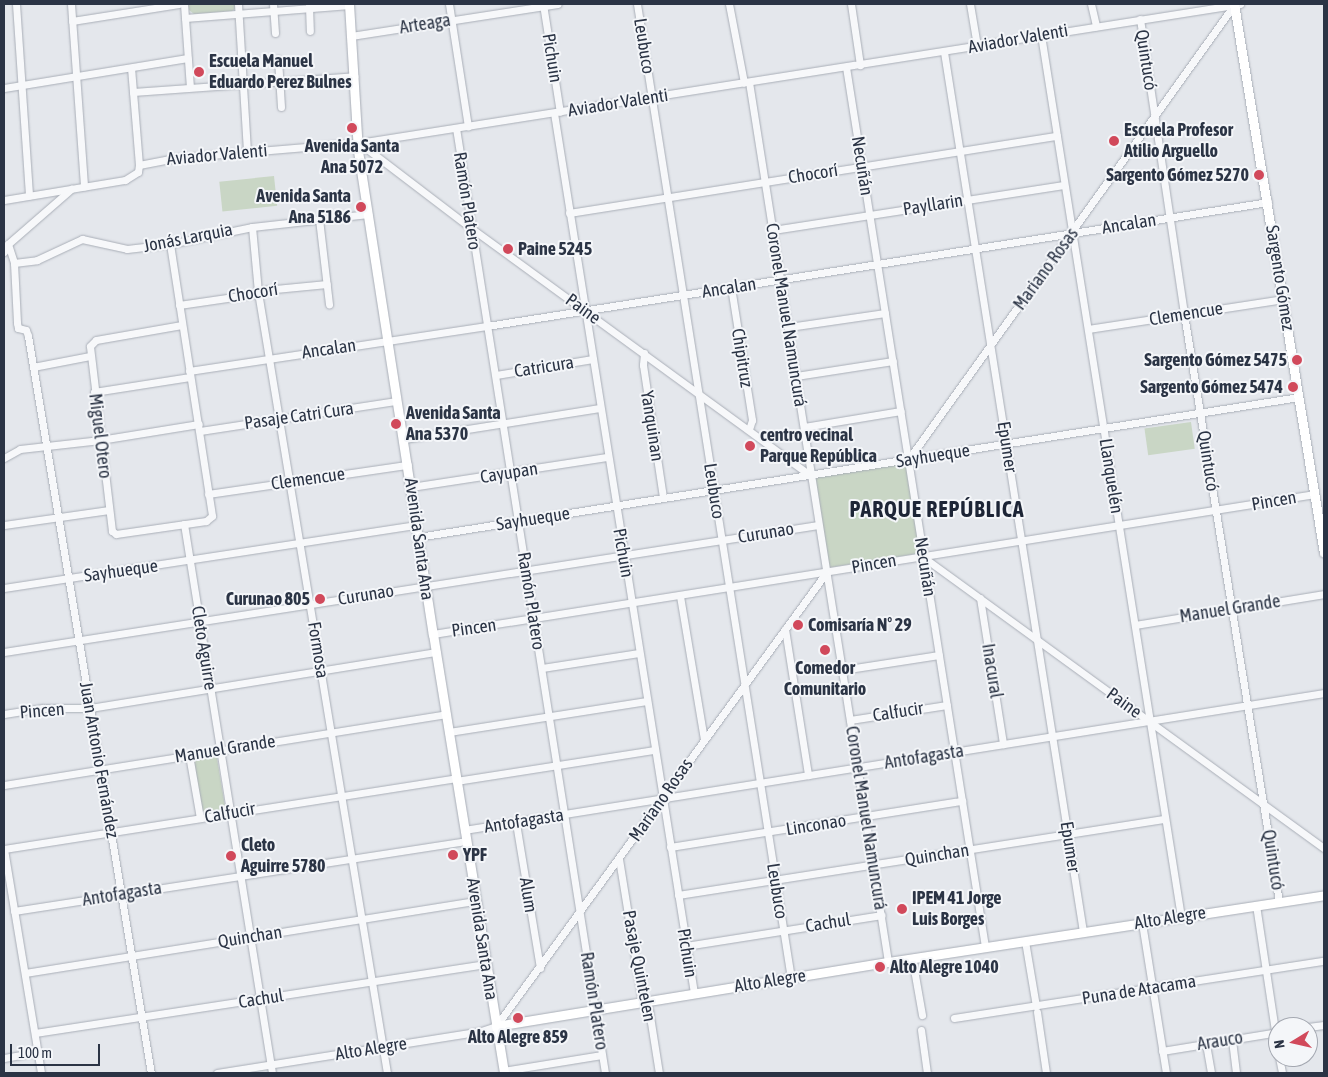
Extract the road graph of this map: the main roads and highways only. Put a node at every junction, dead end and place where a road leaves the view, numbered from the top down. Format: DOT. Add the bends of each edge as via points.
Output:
graph roads {
  1 [pos="1236,4"];
  2 [pos="349,5"];
  3 [pos="1324,553"];
  4 [pos="1324,895"];
  5 [pos="496,1026"];
  6 [pos="504,1072"];
  1 -- 3 [label="main road, Sargento Gómez"];
  2 -- 5 [label="main road, Avenida Santa Ana" via="358,142 368,214"];
  4 -- 5 [label="main road, Alto Alegre"];
  5 -- 6 [label="main road, Avenida Santa Ana"];
}
